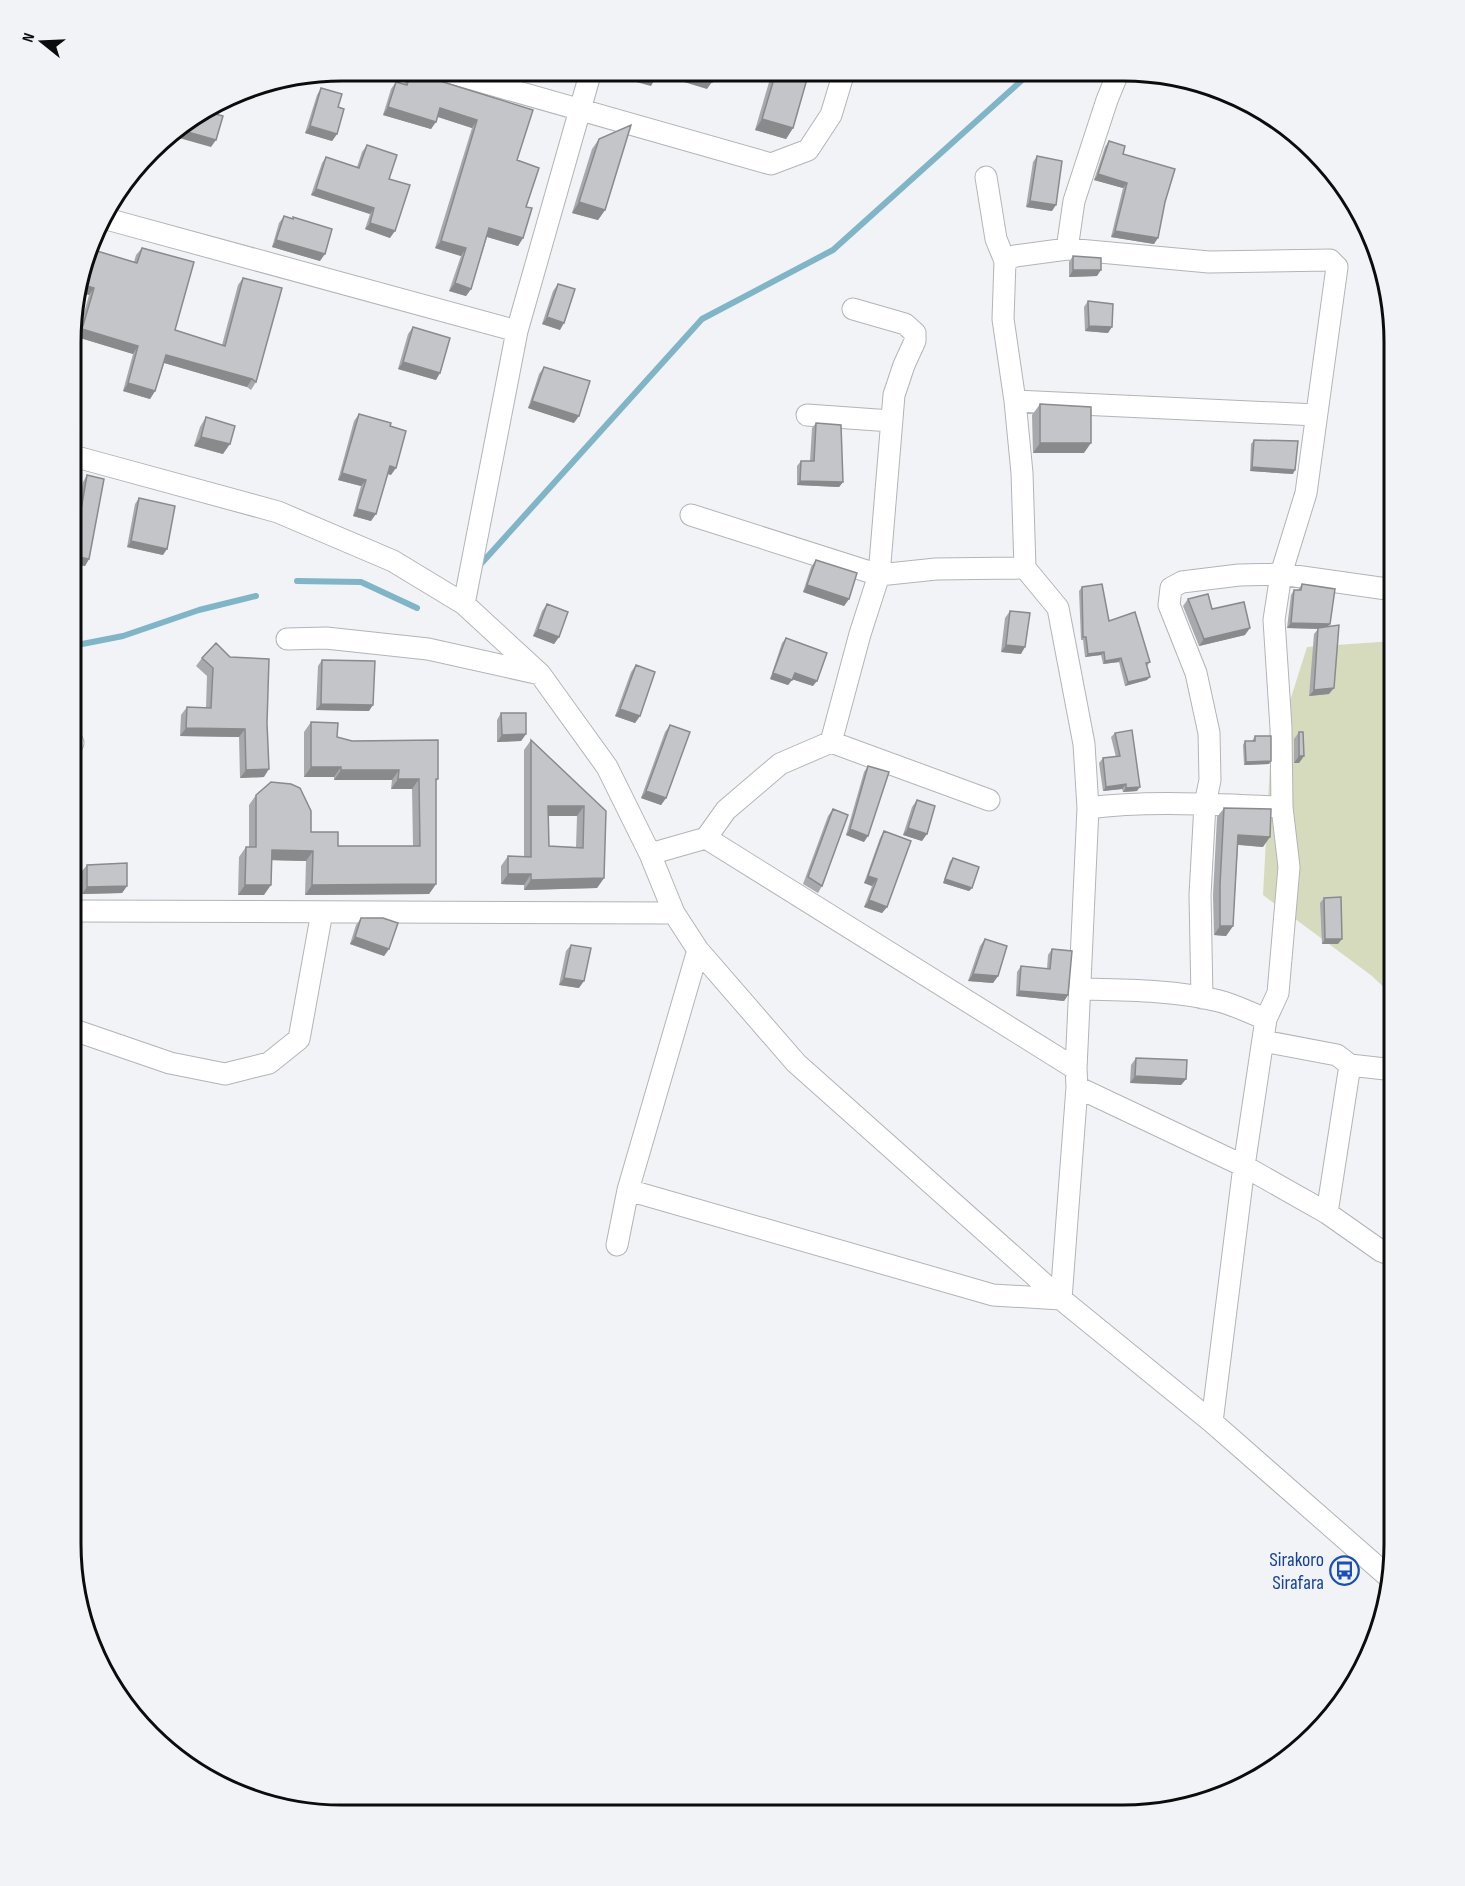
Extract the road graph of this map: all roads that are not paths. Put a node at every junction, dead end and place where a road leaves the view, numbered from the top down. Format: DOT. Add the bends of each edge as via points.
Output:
graph roads {
  1 [pos="479,81"];
  2 [pos="588,81"];
  3 [pos="841,81"];
  4 [pos="1115,81"];
  5 [pos="580,110"];
  6 [pos="986,177"];
  7 [pos="111,220"];
  8 [pos="1067,249"];
  9 [pos="1005,261"];
  10 [pos="853,309"];
  11 [pos="518,331"];
  12 [pos="1015,401"];
  13 [pos="807,415"];
  14 [pos="1316,415"];
  15 [pos="891,420"];
  16 [pos="81,458"];
  17 [pos="691,515"];
  18 [pos="1025,567"];
  19 [pos="1281,574"];
  20 [pos="879,575"];
  21 [pos="1384,589"];
  22 [pos="464,604"];
  23 [pos="287,639"];
  24 [pos="540,674"];
  25 [pos="831,742"];
  26 [pos="989,800"];
  27 [pos="1205,804"];
  28 [pos="1282,807"];
  29 [pos="1089,808"];
  30 [pos="706,838"];
  31 [pos="650,854"];
  32 [pos="81,911"];
  33 [pos="322,912"];
  34 [pos="674,913"];
  35 [pos="698,950"];
  36 [pos="1081,989"];
  37 [pos="1202,998"];
  38 [pos="1266,1019"];
  39 [pos="81,1032"];
  40 [pos="1263,1041"];
  41 [pos="1350,1065"];
  42 [pos="1384,1069"];
  43 [pos="1077,1078"];
  44 [pos="1244,1166"];
  45 [pos="628,1190"];
  46 [pos="1327,1213"];
  47 [pos="617,1245"];
  48 [pos="1384,1252"];
  49 [pos="1061,1299"];
  50 [pos="1212,1422"];
  51 [pos="1382,1571"];
  1 -- 5 [label="street"];
  2 -- 5 [label="street"];
  3 -- 5 [label="street" via="831,115 808,150 771,164"];
  4 -- 8 [label="street" via="1078,185"];
  5 -- 11 [label="street"];
  6 -- 9 [label="street" via="996,238"];
  7 -- 11 [label="street"];
  8 -- 9 [label="street" via="1015,256"];
  8 -- 14 [label="street" via="1209,262 1330,260 1337,267"];
  9 -- 12 [label="street" via="1003,319"];
  10 -- 15 [label="street" via="906,324 915,333 894,395"];
  11 -- 22 [label="street"];
  12 -- 14 [label="street"];
  12 -- 18 [label="street"];
  13 -- 15 [label="street"];
  14 -- 19 [label="street" via="1306,493"];
  15 -- 20 [label="street"];
  16 -- 22 [label="street" via="278,512 393,561"];
  17 -- 20 [label="street"];
  18 -- 20 [label="street"];
  18 -- 29 [label="street" via="1058,608 1084,744"];
  19 -- 21 [label="street"];
  19 -- 27 [label="street" via="1182,582 1171,588 1169,605 1196,673 1209,733 1210,780"];
  19 -- 28 [label="street" via="1274,620"];
  20 -- 25 [label="street"];
  22 -- 24 [label="street"];
  23 -- 24 [label="street" via="326,638 428,649"];
  24 -- 31 [label="street" via="607,767"];
  25 -- 26 [label="street"];
  25 -- 30 [label="street" via="780,764 726,810"];
  27 -- 28 [label="street"];
  27 -- 29 [label="street"];
  27 -- 37 [label="street" via="1200,895"];
  28 -- 38 [label="street" via="1289,867 1278,993"];
  29 -- 36 [label="street"];
  30 -- 31 [label="street"];
  30 -- 43 [label="street"];
  31 -- 34 [label="street"];
  32 -- 33 [label="street"];
  33 -- 34 [label="street"];
  33 -- 39 [label="street" via="299,1040 269,1063 225,1074 170,1063"];
  34 -- 35 [label="street"];
  35 -- 45 [label="street"];
  35 -- 49 [label="street" via="796,1063"];
  36 -- 37 [label="street"];
  36 -- 43 [label="street"];
  37 -- 38 [label="street"];
  38 -- 40 [label="street"];
  40 -- 41 [label="street" via="1337,1055"];
  40 -- 44 [label="street"];
  41 -- 42 [label="street"];
  41 -- 46 [label="street"];
  43 -- 44 [label="street"];
  43 -- 49 [label="street"];
  44 -- 46 [label="street"];
  44 -- 50 [label="street"];
  45 -- 47 [label="street"];
  45 -- 49 [label="street" via="993,1295"];
  46 -- 48 [label="street"];
  49 -- 50 [label="street"];
  50 -- 51 [label="street"];
}
